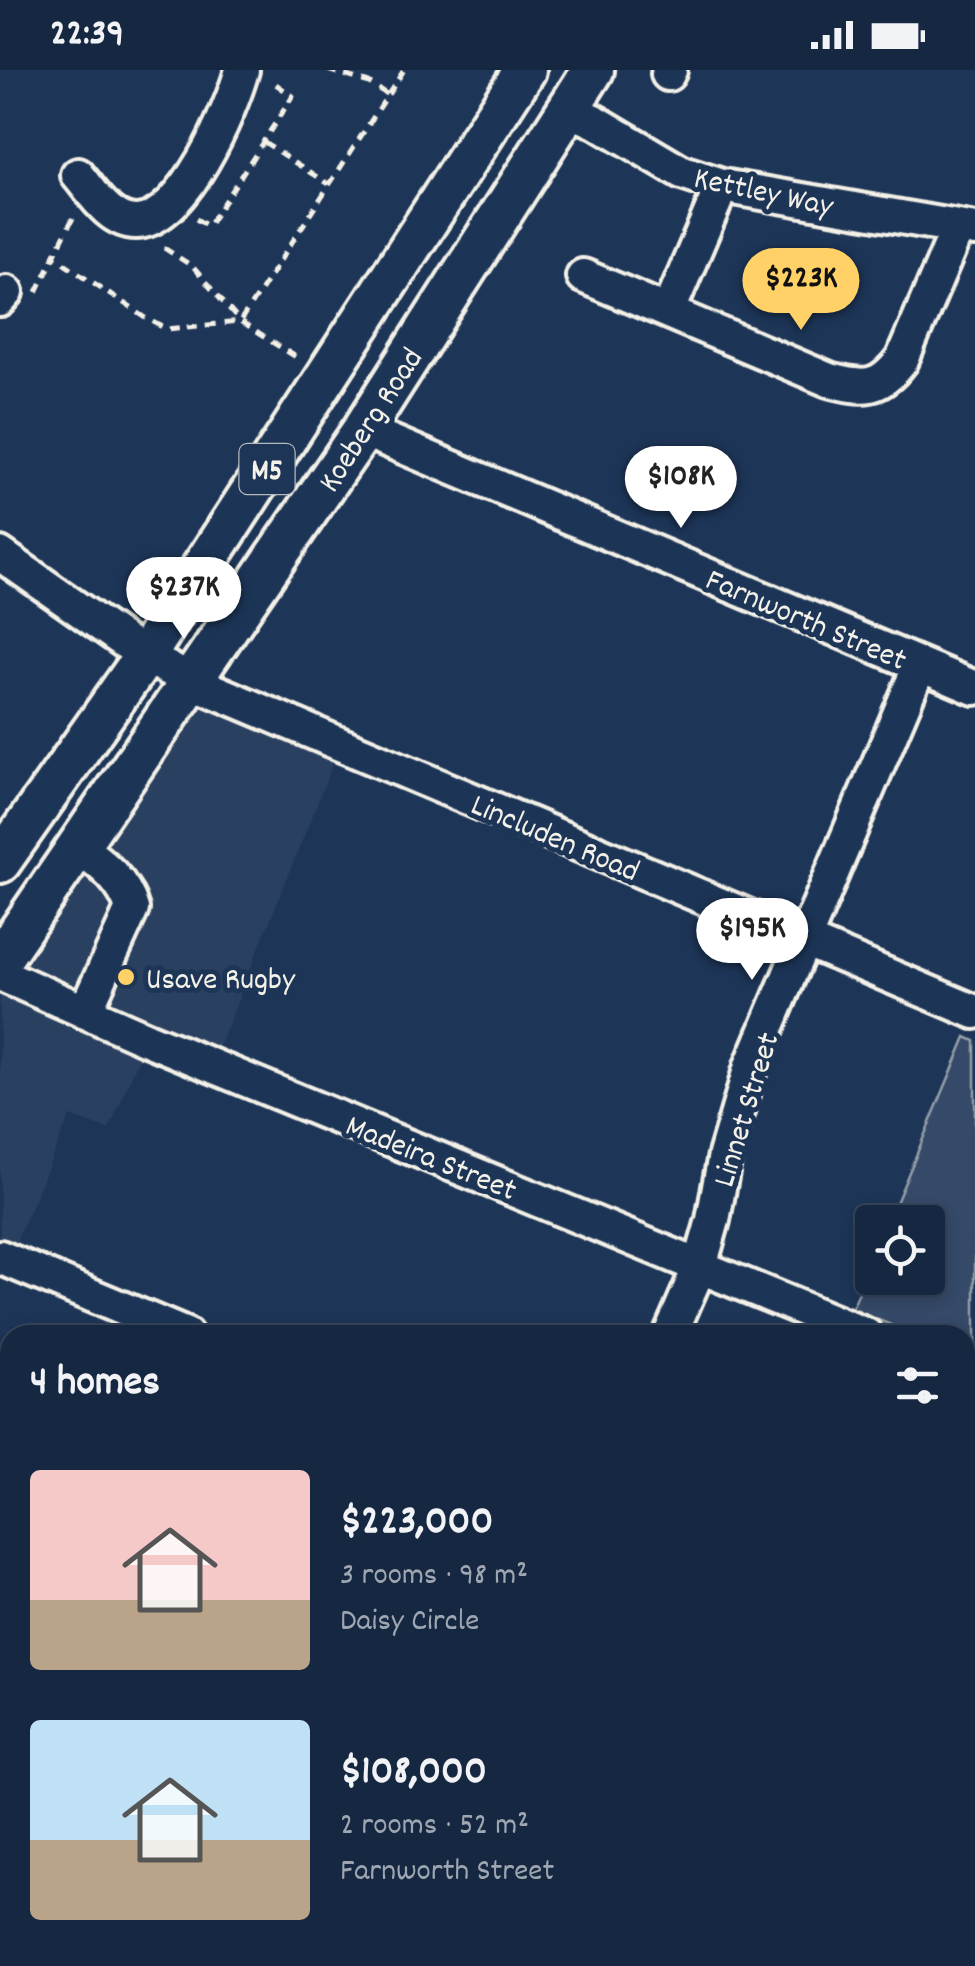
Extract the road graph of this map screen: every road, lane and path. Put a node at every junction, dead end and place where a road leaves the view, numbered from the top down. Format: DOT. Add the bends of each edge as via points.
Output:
graph roads {
  1 [pos="242,70"];
  2 [pos="272,70"];
  3 [pos="328,70"];
  4 [pos="404,70"];
  5 [pos="526,70"];
  6 [pos="593,70"];
  7 [pos="388,95"];
  8 [pos="568,110"];
  9 [pos="264,142"];
  10 [pos="78,174"];
  11 [pos="329,184"];
  12 [pos="722,186"];
  13 [pos="78,208"];
  14 [pos="188,214"];
  15 [pos="966,229"];
  16 [pos="171,237"];
  17 [pos="54,256"];
  18 [pos="583,276"];
  19 [pos="14,296"];
  20 [pos="669,310"];
  21 [pos="240,322"];
  22 [pos="296,357"];
  23 [pos="362,430"];
  24 [pos="0,554"];
  25 [pos="145,656"];
  26 [pos="920,665"];
  27 [pos="193,682"];
  28 [pos="975,688"];
  29 [pos="78,846"];
  30 [pos="0,862"];
  31 [pos="804,940"];
  32 [pos="0,960"];
  33 [pos="0,974"];
  34 [pos="85,1012"];
  35 [pos="975,1012"];
  36 [pos="0,1257"];
  37 [pos="700,1266"];
  38 [pos="162,1325"];
  39 [pos="674,1325"];
  40 [pos="842,1325"];
  1 -- 10 [label="street" via="209,153 163,214 135,222 109,212"];
  2 -- 9 [label="path" via="267,78 294,96"];
  3 -- 7 [label="path"];
  4 -- 7 [label="path"];
  5 -- 25 [label="main road, Koeberg Road / M5"];
  6 -- 8 [label="main road, Koeberg Road / M5"];
  7 -- 11 [label="path"];
  8 -- 12 [label="street, Kettley Way" via="682,174"];
  8 -- 23 [label="main road, Koeberg Road / M5"];
  9 -- 11 [label="path"];
  9 -- 14 [label="path" via="208,226"];
  11 -- 21 [label="path"];
  12 -- 15 [label="street, Kettley Way"];
  12 -- 20 [label="street"];
  13 -- 17 [label="path"];
  15 -- 20 [label="street" via="902,360 873,386 829,380"];
  16 -- 21 [label="path" via="162,249 192,266"];
  17 -- 19 [label="path"];
  17 -- 21 [label="path" via="167,328"];
  18 -- 20 [label="street"];
  21 -- 22 [label="path"];
  23 -- 26 [label="street, Farnworth Street"];
  23 -- 27 [label="main road, Koeberg Road / M5"];
  24 -- 25 [label="street, Lincluden Road"];
  25 -- 27 [label="street, Lincluden Road"];
  25 -- 30 [label="main road, Koeberg Road / M5"];
  26 -- 28 [label="street, Farnworth Street"];
  26 -- 31 [label="street, Linnet Street"];
  27 -- 29 [label="main road, Koeberg Road / M5"];
  27 -- 31 [label="street, Lincluden Road"];
  29 -- 32 [label="main road, Koeberg Road / M5"];
  29 -- 34 [label="street" via="118,882 132,909"];
  31 -- 35 [label="street, Lincluden Road"];
  31 -- 37 [label="street, Linnet Street" via="751,1066"];
  33 -- 34 [label="street, Madeira Street"];
  34 -- 37 [label="street, Madeira Street"];
  36 -- 38 [label="street"];
  37 -- 39 [label="street, Linnet Street"];
  37 -- 40 [label="street, Madeira Street"];
}
